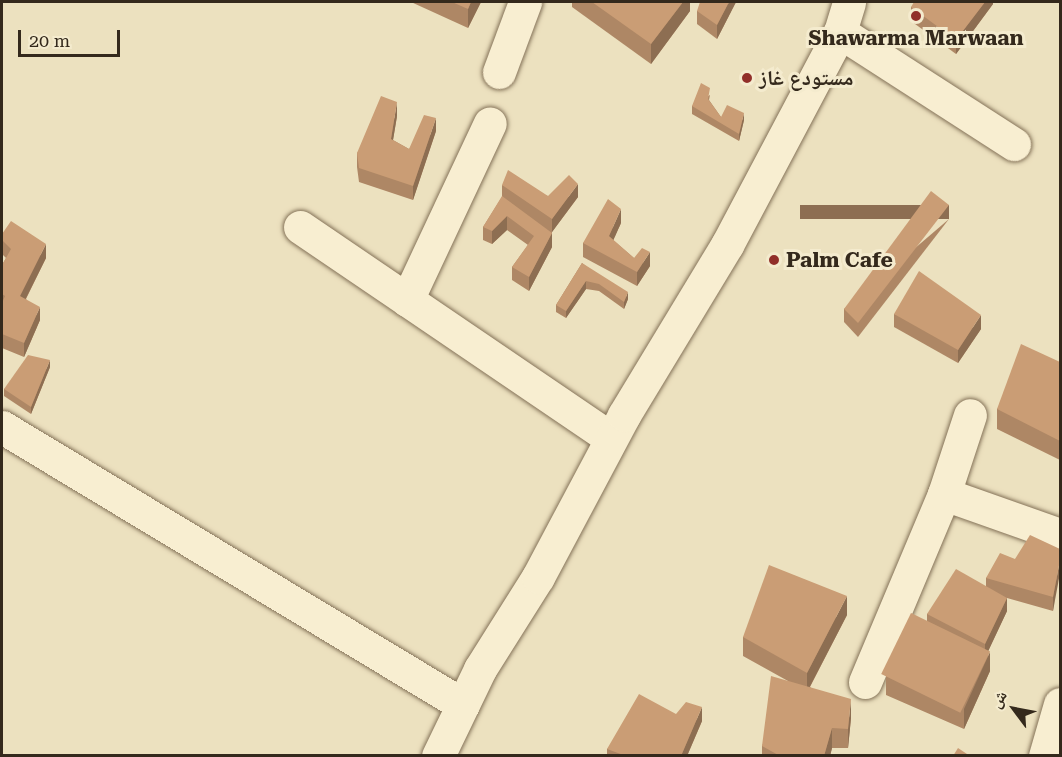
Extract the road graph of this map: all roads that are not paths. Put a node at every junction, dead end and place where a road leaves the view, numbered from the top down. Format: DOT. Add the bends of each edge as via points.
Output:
graph roads {
  1 [pos="525,2"];
  2 [pos="849,2"];
  3 [pos="840,32"];
  4 [pos="499,72"];
  5 [pos="490,123"];
  6 [pos="1014,144"];
  7 [pos="300,227"];
  8 [pos="407,300"];
  9 [pos="970,415"];
  10 [pos="2,427"];
  11 [pos="611,438"];
  12 [pos="944,494"];
  13 [pos="1060,535"];
  14 [pos="865,682"];
  15 [pos="1060,704"];
  16 [pos="463,705"];
  17 [pos="438,756"];
  18 [pos="1045,756"];
  1 -- 4 [label="street"];
  2 -- 3 [label="street"];
  3 -- 6 [label="street"];
  3 -- 11 [label="street" via="727,245"];
  5 -- 8 [label="street"];
  7 -- 8 [label="street"];
  8 -- 11 [label="street"];
  9 -- 12 [label="street"];
  10 -- 16 [label="street"];
  11 -- 16 [label="street"];
  12 -- 13 [label="street"];
  12 -- 14 [label="street"];
  15 -- 18 [label="street"];
  16 -- 17 [label="street"];
}
